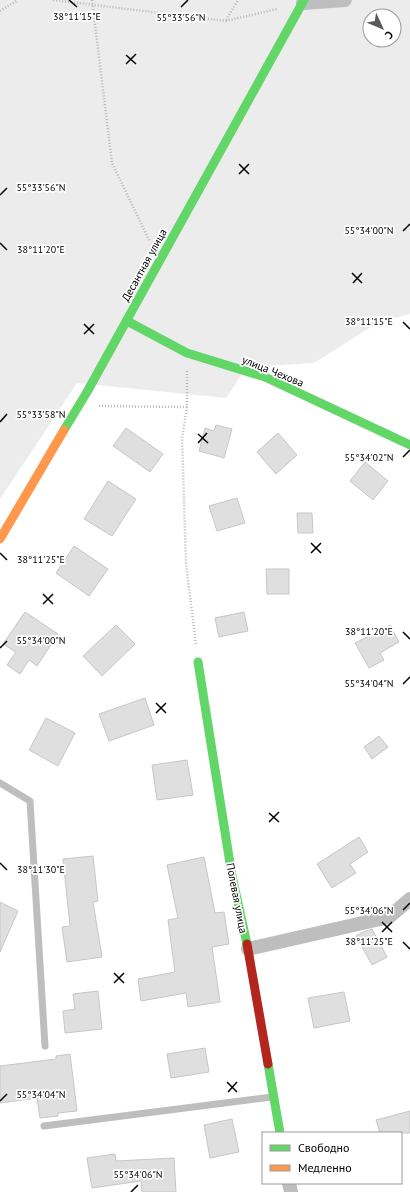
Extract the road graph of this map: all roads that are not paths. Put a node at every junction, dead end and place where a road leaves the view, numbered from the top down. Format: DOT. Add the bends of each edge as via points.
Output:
graph roads {
  1 [pos="345,0"];
  2 [pos="304,1"];
  3 [pos="127,321"];
  4 [pos="410,445"];
  5 [pos="0,539"];
  6 [pos="198,662"];
  7 [pos="0,783"];
  8 [pos="410,899"];
  9 [pos="248,949"];
  10 [pos="46,1046"];
  11 [pos="273,1097"];
  12 [pos="44,1126"];
  13 [pos="280,1132"];
  1 -- 2 [label="street"];
  2 -- 3 [label="street, Десантная улица"];
  3 -- 4 [label="street, улица Чехова" via="187,353 265,378"];
  3 -- 5 [label="street, Десантная улица"];
  6 -- 9 [label="street, Полевая улица" via="232,876"];
  7 -- 10 [label="lane" via="30,801"];
  8 -- 9 [label="street" via="389,917"];
  9 -- 11 [label="street, Полевая улица"];
  11 -- 12 [label="lane"];
  11 -- 13 [label="street, Полевая улица"];
}
